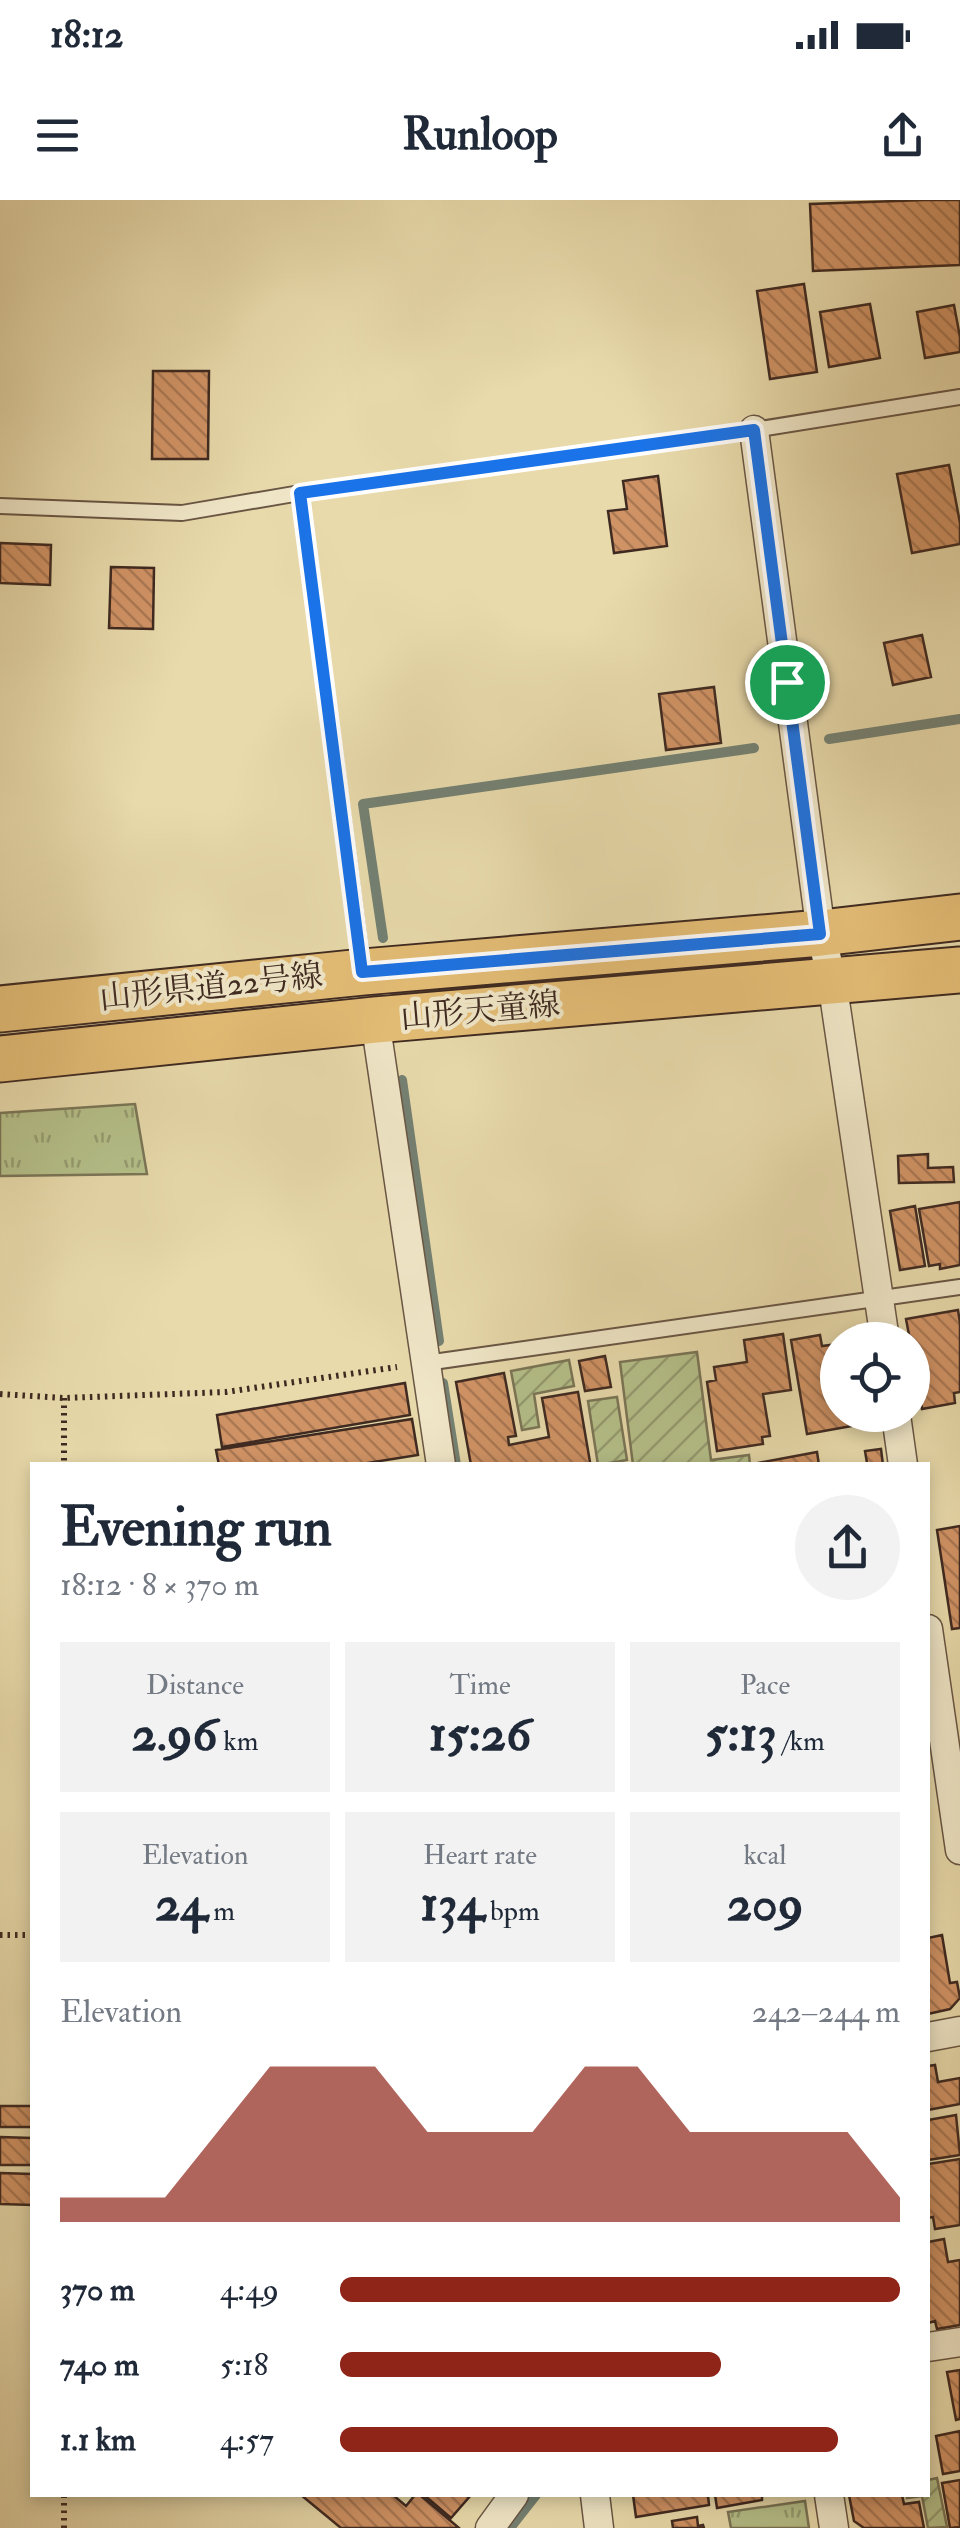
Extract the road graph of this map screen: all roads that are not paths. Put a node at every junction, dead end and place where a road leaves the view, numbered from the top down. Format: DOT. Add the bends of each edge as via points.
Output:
graph roads {
  1 [pos="960,398"];
  2 [pos="754,430"];
  3 [pos="300,493"];
  4 [pos="0,506"];
  5 [pos="960,917"];
  6 [pos="820,934"];
  7 [pos="960,970"];
  8 [pos="362,972"];
  9 [pos="832,981"];
  10 [pos="0,1009"];
  11 [pos="375,1020"];
  12 [pos="0,1059"];
  13 [pos="960,1287"];
  14 [pos="879,1300"];
  15 [pos="882,1322"];
  16 [pos="426,1363"];
  17 [pos="898,1432"];
  18 [pos="441,1462"];
  19 [pos="903,1462"];
  20 [pos="930,1643"];
  21 [pos="960,1850"];
  22 [pos="960,2031"];
  23 [pos="930,2036"];
  24 [pos="960,2342"];
  25 [pos="930,2347"];
  26 [pos="513,2497"];
  27 [pos="595,2497"];
  28 [pos="828,2497"];
  29 [pos="490,2528"];
  30 [pos="599,2528"];
  31 [pos="834,2528"];
  1 -- 2 [label="lane"];
  2 -- 3 [label="lane"];
  2 -- 6 [label="street"];
  3 -- 4 [label="lane" via="182,513"];
  3 -- 8 [label="lane"];
  5 -- 6 [label="main road, 山形県道22号線"];
  6 -- 8 [label="main road, 山形県道22号線"];
  6 -- 9 [label="street"];
  7 -- 9 [label="main road, 山形天童線"];
  8 -- 10 [label="main road, 山形県道22号線"];
  9 -- 11 [label="main road, 山形天童線"];
  9 -- 14 [label="street"];
  11 -- 12 [label="main road, 山形天童線"];
  11 -- 16 [label="street"];
  13 -- 14 [label="lane"];
  14 -- 15 [label="street"];
  14 -- 16 [label="lane"];
  16 -- 18 [label="street"];
  17 -- 19 [label="street"];
  20 -- 21 [label="street"];
  22 -- 23 [label="street"];
  24 -- 25 [label="street"];
  26 -- 29 [label="street"];
  27 -- 30 [label="street"];
  28 -- 31 [label="street"];
}
